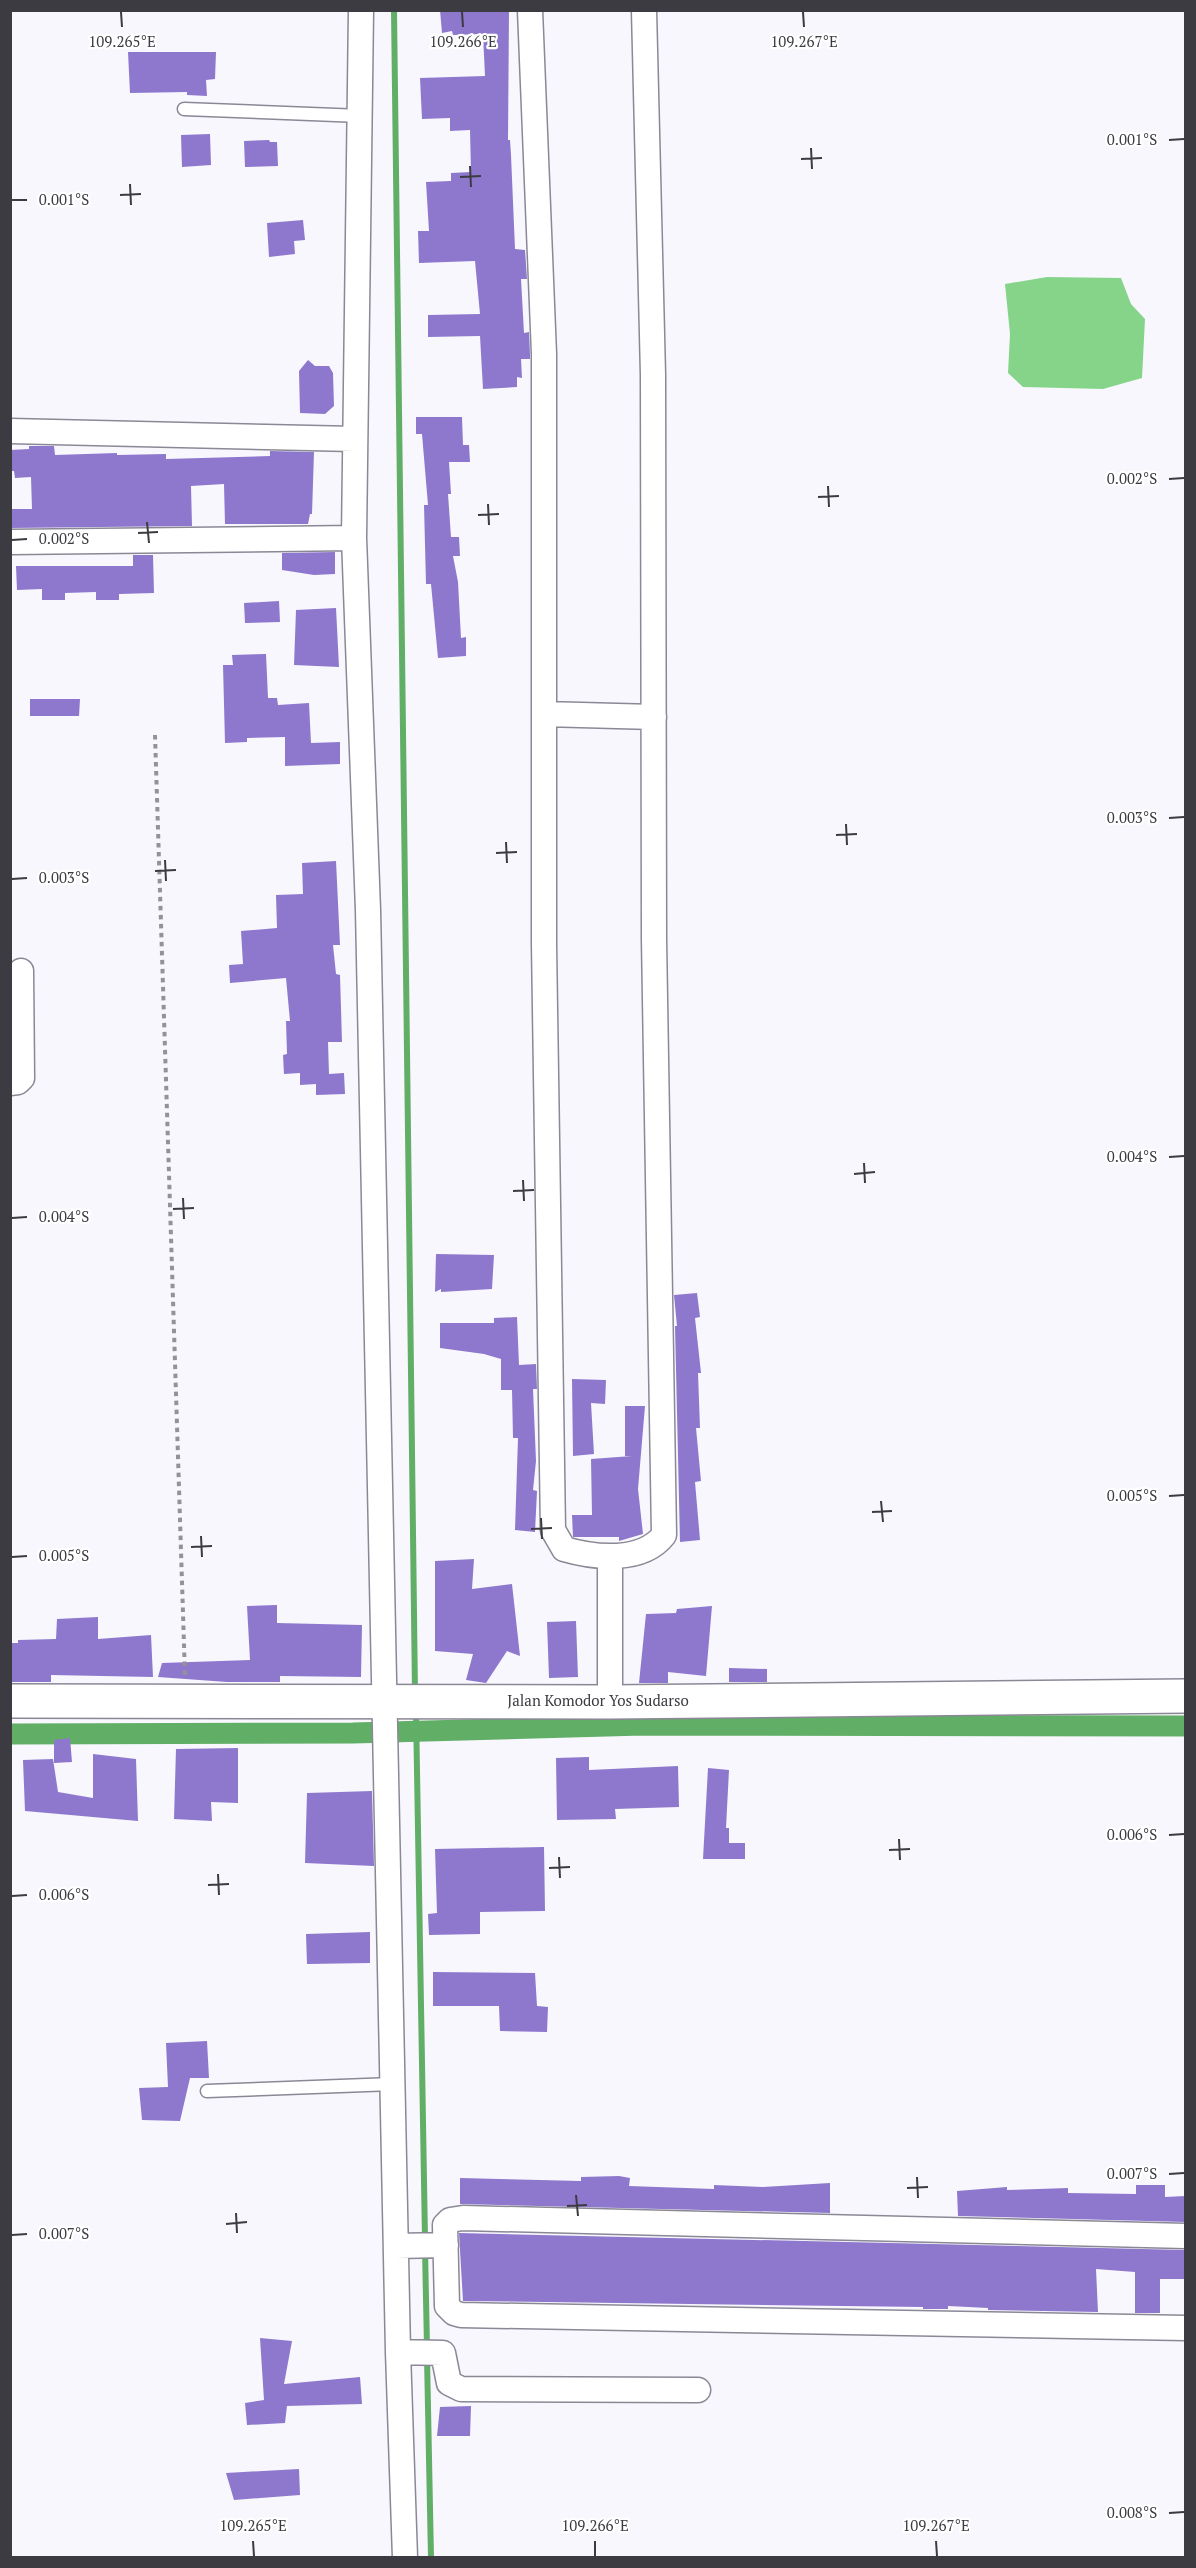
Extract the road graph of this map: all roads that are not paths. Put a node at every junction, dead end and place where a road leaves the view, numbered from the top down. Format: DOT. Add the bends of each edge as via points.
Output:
graph roads {
  1 [pos="361,10"];
  2 [pos="530,10"];
  3 [pos="644,10"];
  4 [pos="183,109"];
  5 [pos="361,116"];
  6 [pos="10,430"];
  7 [pos="354,439"];
  8 [pos="354,538"];
  9 [pos="10,542"];
  10 [pos="544,714"];
  11 [pos="654,717"];
  12 [pos="21,971"];
  13 [pos="10,1083"];
  14 [pos="610,1557"];
  15 [pos="1185,1696"];
  16 [pos="10,1701"];
  17 [pos="610,1702"];
  18 [pos="389,1707"];
  19 [pos="393,2084"];
  20 [pos="207,2091"];
  21 [pos="1185,2236"];
  22 [pos="401,2245"];
  23 [pos="441,2245"];
  24 [pos="1185,2328"];
  25 [pos="401,2352"];
  26 [pos="698,2390"];
  27 [pos="405,2558"];
  1 -- 5 [label="street"];
  2 -- 10 [label="street" via="544,354"];
  3 -- 11 [label="street" via="653,375"];
  4 -- 5 [label="lane"];
  5 -- 7 [label="street"];
  6 -- 7 [label="street"];
  7 -- 8 [label="street"];
  8 -- 9 [label="street"];
  8 -- 18 [label="street"];
  10 -- 11 [label="street"];
  10 -- 14 [label="street" via="553,1530 564,1549"];
  11 -- 14 [label="street" via="664,1535 652,1546"];
  12 -- 13 [label="street" via="22,1078"];
  14 -- 17 [label="street"];
  15 -- 17 [label="street, Jalan Komodor Yos Sudarso"];
  16 -- 18 [label="street, Jalan Komodor Yos Sudarso"];
  17 -- 18 [label="street, Jalan Komodor Yos Sudarso" via="440,1700"];
  18 -- 19 [label="street"];
  19 -- 20 [label="lane"];
  19 -- 22 [label="street"];
  21 -- 23 [label="street" via="463,2218 445,2225"];
  22 -- 23 [label="street"];
  22 -- 25 [label="street"];
  23 -- 24 [label="street" via="447,2306 461,2315"];
  25 -- 26 [label="street" via="443,2353 449,2383 461,2389"];
  25 -- 27 [label="street"];
}
